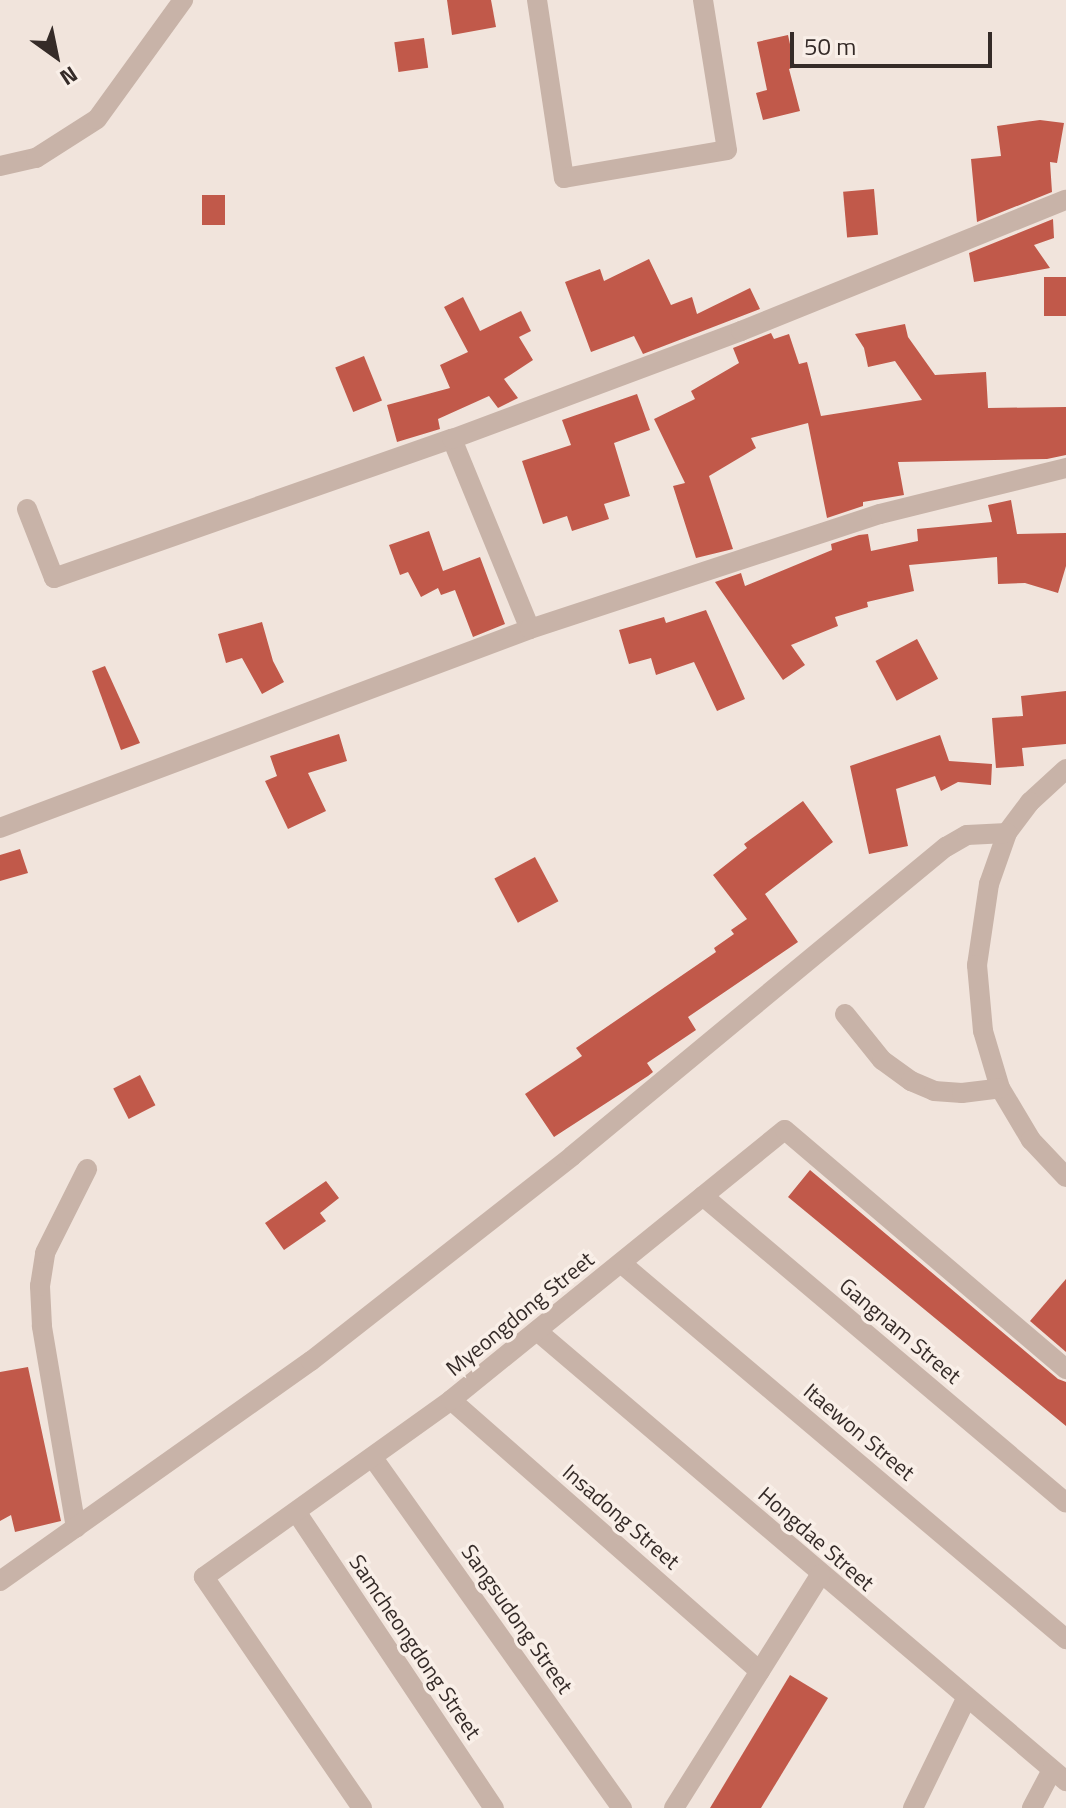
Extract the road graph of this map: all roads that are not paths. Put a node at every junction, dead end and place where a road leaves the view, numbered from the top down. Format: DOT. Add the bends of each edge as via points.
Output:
graph roads {
  1 [pos="183,0"];
  2 [pos="537,0"];
  3 [pos="703,0"];
  4 [pos="0,166"];
  5 [pos="1066,200"];
  6 [pos="452,439"];
  7 [pos="1066,468"];
  8 [pos="27,509"];
  9 [pos="530,629"];
  10 [pos="1064,775"];
  11 [pos="0,828"];
  12 [pos="1007,833"];
  13 [pos="845,1014"];
  14 [pos="1000,1088"];
  15 [pos="87,1169"];
  16 [pos="1066,1177"];
  17 [pos="703,1196"];
  18 [pos="621,1263"];
  19 [pos="537,1331"];
  20 [pos="1066,1369"];
  21 [pos="451,1400"];
  22 [pos="373,1458"];
  23 [pos="1066,1503"];
  24 [pos="297,1513"];
  25 [pos="76,1528"];
  26 [pos="821,1574"];
  27 [pos="0,1581"];
  28 [pos="1066,1639"];
  29 [pos="760,1671"];
  30 [pos="966,1699"];
  31 [pos="1059,1776"];
  32 [pos="362,1808"];
  33 [pos="494,1808"];
  34 [pos="622,1808"];
  35 [pos="674,1808"];
  36 [pos="913,1808"];
  37 [pos="1032,1808"];
  1 -- 4 [label="street" via="97,119 36,158"];
  2 -- 3 [label="street" via="564,178 727,150"];
  5 -- 6 [label="street" via="741,331"];
  6 -- 8 [label="street" via="54,578"];
  6 -- 9 [label="street"];
  7 -- 9 [label="street" via="880,514"];
  9 -- 11 [label="street"];
  10 -- 12 [label="street" via="1030,802"];
  12 -- 14 [label="street" via="989,884 977,965 983,1031"];
  12 -- 25 [label="street" via="967,835 946,847 311,1361"];
  13 -- 14 [label="street" via="882,1060 911,1081 934,1091"];
  14 -- 16 [label="street" via="1031,1140"];
  15 -- 25 [label="street" via="45,1253 40,1286"];
  17 -- 18 [label="street, Myeongdong Street"];
  17 -- 20 [label="street, Myeongdong Street" via="785,1130"];
  17 -- 23 [label="street, Gangnam Street"];
  18 -- 19 [label="street, Myeongdong Street"];
  18 -- 28 [label="street, Itaewon Street"];
  19 -- 21 [label="street, Myeongdong Street"];
  19 -- 26 [label="street, Hongdae Street"];
  21 -- 22 [label="street, Myeongdong Street"];
  21 -- 29 [label="street, Insadong Street"];
  22 -- 24 [label="street, Myeongdong Street"];
  22 -- 34 [label="street, Sangsudong Street"];
  24 -- 32 [label="street, Myeongdong Street" via="204,1577"];
  24 -- 33 [label="street, Samcheongdong Street"];
  25 -- 27 [label="street"];
  26 -- 29 [label="street"];
  26 -- 30 [label="street, Hongdae Street"];
  29 -- 35 [label="street"];
  30 -- 31 [label="street, Hongdae Street"];
  30 -- 36 [label="street"];
  31 -- 37 [label="street"];
}
